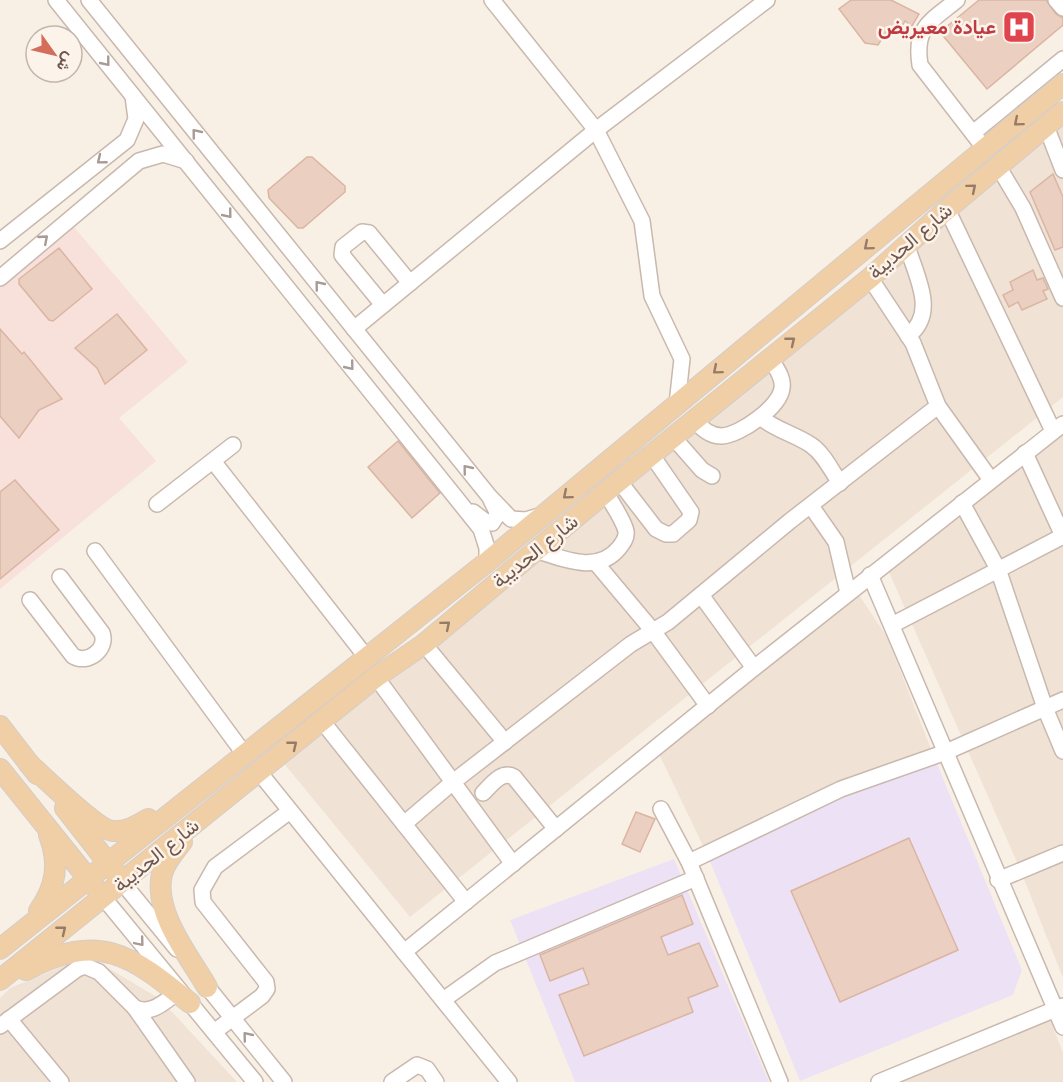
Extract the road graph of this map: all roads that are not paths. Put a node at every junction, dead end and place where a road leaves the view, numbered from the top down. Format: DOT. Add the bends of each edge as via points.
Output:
graph roads {
  1 [pos="56,0"];
  2 [pos="89,0"];
  3 [pos="492,0"];
  4 [pos="767,0"];
  5 [pos="957,0"];
  6 [pos="1056,0"];
  7 [pos="1063,8"];
  8 [pos="1063,59"];
  9 [pos="1063,84"];
  10 [pos="133,96"];
  11 [pos="1063,112"];
  12 [pos="1046,126"];
  13 [pos="596,130"];
  14 [pos="973,133"];
  15 [pos="122,143"];
  16 [pos="985,149"];
  17 [pos="1060,153"];
  18 [pos="186,161"];
  19 [pos="998,166"];
  20 [pos="1063,170"];
  21 [pos="946,209"];
  22 [pos="63,224"];
  23 [pos="0,241"];
  24 [pos="907,246"];
  25 [pos="0,278"];
  26 [pos="870,278"];
  27 [pos="410,283"];
  28 [pos="1063,298"];
  29 [pos="383,305"];
  30 [pos="354,329"];
  31 [pos="908,336"];
  32 [pos="770,358"];
  33 [pos="677,404"];
  34 [pos="938,406"];
  35 [pos="760,417"];
  36 [pos="694,420"];
  37 [pos="1058,428"];
  38 [pos="673,437"];
  39 [pos="233,446"];
  40 [pos="1024,453"];
  41 [pos="651,454"];
  42 [pos="213,461"];
  43 [pos="712,476"];
  44 [pos="991,480"];
  45 [pos="840,483"];
  46 [pos="612,487"];
  47 [pos="489,496"];
  48 [pos="459,501"];
  49 [pos="962,503"];
  50 [pos="157,504"];
  51 [pos="811,506"];
  52 [pos="544,514"];
  53 [pos="1063,536"];
  54 [pos="535,549"];
  55 [pos="95,551"];
  56 [pos="487,562"];
  57 [pos="596,563"];
  58 [pos="998,569"];
  59 [pos="870,575"];
  60 [pos="60,578"];
  61 [pos="848,593"];
  62 [pos="700,595"];
  63 [pos="30,600"];
  64 [pos="892,625"];
  65 [pos="653,631"];
  66 [pos="424,644"];
  67 [pos="367,658"];
  68 [pos="754,668"];
  69 [pos="376,677"];
  70 [pos="1063,700"];
  71 [pos="708,706"];
  72 [pos="1045,708"];
  73 [pos="322,721"];
  74 [pos="0,726"];
  75 [pos="505,742"];
  76 [pos="1063,751"];
  77 [pos="945,752"];
  78 [pos="245,755"];
  79 [pos="29,764"];
  80 [pos="0,769"];
  81 [pos="259,772"];
  82 [pos="453,782"];
  83 [pos="207,785"];
  84 [pos="483,793"];
  85 [pos="661,809"];
  86 [pos="290,811"];
  87 [pos="198,821"];
  88 [pos="44,824"];
  89 [pos="404,824"];
  90 [pos="556,829"];
  91 [pos="1063,853"];
  92 [pos="108,862"];
  93 [pos="689,862"];
  94 [pos="513,864"];
  95 [pos="86,878"];
  96 [pos="696,879"];
  97 [pos="998,880"];
  98 [pos="122,882"];
  99 [pos="103,897"];
  100 [pos="466,902"];
  101 [pos="29,926"];
  102 [pos="0,949"];
  103 [pos="404,952"];
  104 [pos="0,982"];
  105 [pos="207,987"];
  106 [pos="184,998"];
  107 [pos="443,1000"];
  108 [pos="135,1008"];
  109 [pos="1060,1008"];
  110 [pos="232,1017"];
  111 [pos="5,1022"];
  112 [pos="1063,1027"];
  113 [pos="214,1032"];
  114 [pos="253,1081"];
  115 [pos="61,1082"];
  116 [pos="187,1082"];
  117 [pos="284,1082"];
  118 [pos="392,1082"];
  119 [pos="436,1082"];
  120 [pos="509,1082"];
  121 [pos="780,1082"];
  122 [pos="879,1082"];
  1 -- 10 [label="street, one-way"];
  30 -- 2 [label="street, one-way"];
  3 -- 13 [label="street"];
  4 -- 13 [label="street"];
  5 -- 14 [label="street" via="923,28 918,55 920,65"];
  6 -- 7 [label="street"];
  8 -- 14 [label="street"];
  9 -- 16 [label="main road, شارع الحديبة, one-way"];
  10 -- 15 [label="street" via="136,119"];
  10 -- 18 [label="street"];
  11 -- 12 [label="main road, شارع الحديبة"];
  12 -- 17 [label="street"];
  12 -- 19 [label="main road, شارع الحديبة"];
  13 -- 27 [label="street"];
  13 -- 33 [label="street" via="642,220 652,296 682,359"];
  14 -- 16 [label="street"];
  15 -- 22 [label="street" via="130,143 133,153 76,203"];
  15 -- 23 [label="street, one-way"];
  16 -- 33 [label="main road, شارع الحديبة, one-way"];
  17 -- 20 [label="street"];
  18 -- 22 [label="street" via="171,155 146,157"];
  18 -- 48 [label="street, one-way"];
  21 -- 19 [label="main road, شارع الحديبة, one-way"];
  19 -- 28 [label="street" via="1023,208"];
  21 -- 24 [label="main road, شارع الحديبة"];
  21 -- 37 [label="street"];
  25 -- 22 [label="street, one-way"];
  24 -- 26 [label="main road, شارع الحديبة"];
  24 -- 31 [label="street" via="924,301 923,319"];
  26 -- 31 [label="street"];
  32 -- 26 [label="main road, شارع الحديبة, one-way"];
  27 -- 29 [label="street"];
  27 -- 29 [label="street" via="369,233 362,232 345,244 342,255"];
  29 -- 30 [label="street"];
  47 -- 30 [label="street, one-way"];
  31 -- 34 [label="street" via="919,353"];
  32 -- 35 [label="street" via="782,378 783,389 776,404"];
  32 -- 36 [label="main road, شارع الحديبة"];
  33 -- 52 [label="main road, شارع الحديبة, one-way"];
  34 -- 44 [label="street"];
  34 -- 45 [label="street"];
  35 -- 36 [label="street" via="721,436 708,433"];
  35 -- 45 [label="street" via="772,428 815,448"];
  36 -- 38 [label="main road, شارع الحديبة"];
  37 -- 40 [label="street"];
  38 -- 41 [label="main road, شارع الحديبة"];
  38 -- 43 [label="street"];
  39 -- 42 [label="street"];
  40 -- 44 [label="street"];
  40 -- 53 [label="street"];
  41 -- 46 [label="main road, شارع الحديبة"];
  41 -- 46 [label="street" via="691,512 689,520 673,534 656,529"];
  42 -- 50 [label="street"];
  42 -- 67 [label="street"];
  44 -- 49 [label="street"];
  45 -- 51 [label="street"];
  46 -- 54 [label="main road, شارع الحديبة"];
  46 -- 57 [label="street" via="626,531 625,540 615,552"];
  47 -- 48 [label="street" via="498,514 492,523"];
  47 -- 52 [label="street" via="511,519 526,520"];
  48 -- 56 [label="street" via="481,529"];
  49 -- 58 [label="street"];
  49 -- 59 [label="street"];
  51 -- 61 [label="street" via="836,542"];
  51 -- 62 [label="street"];
  52 -- 56 [label="main road, شارع الحديبة"];
  53 -- 58 [label="street"];
  54 -- 57 [label="street" via="577,562"];
  66 -- 54 [label="main road, شارع الحديبة, one-way"];
  55 -- 78 [label="street"];
  56 -- 67 [label="main road, شارع الحديبة"];
  57 -- 65 [label="street"];
  58 -- 64 [label="street"];
  58 -- 72 [label="street"];
  59 -- 61 [label="street"];
  59 -- 64 [label="street"];
  60 -- 63 [label="street" via="102,633 103,646 87,660 74,656"];
  61 -- 68 [label="street"];
  62 -- 65 [label="street"];
  62 -- 68 [label="street"];
  64 -- 77 [label="street"];
  65 -- 71 [label="street"];
  65 -- 75 [label="street"];
  66 -- 69 [label="main road, شارع الحديبة"];
  66 -- 75 [label="street"];
  67 -- 78 [label="main road, شارع الحديبة"];
  68 -- 71 [label="street"];
  69 -- 73 [label="main road, شارع الحديبة"];
  69 -- 82 [label="street"];
  70 -- 72 [label="street"];
  71 -- 90 [label="street"];
  72 -- 76 [label="street"];
  72 -- 77 [label="street"];
  81 -- 73 [label="main road, شارع الحديبة, one-way"];
  73 -- 89 [label="street"];
  74 -- 79 [label="main road"];
  75 -- 82 [label="street"];
  77 -- 93 [label="street" via="841,789"];
  77 -- 97 [label="street"];
  78 -- 83 [label="main road, شارع الحديبة"];
  79 -- 83 [label="main road" via="110,832 128,830"];
  79 -- 92 [label="main road"];
  80 -- 88 [label="main road"];
  81 -- 86 [label="street"];
  81 -- 87 [label="main road, شارع الحديبة"];
  82 -- 89 [label="street"];
  82 -- 94 [label="street"];
  83 -- 92 [label="main road, شارع الحديبة"];
  84 -- 90 [label="street" via="503,774 508,774"];
  85 -- 93 [label="street"];
  86 -- 103 [label="street"];
  86 -- 110 [label="street" via="215,867 202,890 203,902 266,982 262,996"];
  87 -- 98 [label="main road, شارع الحديبة"];
  87 -- 105 [label="main road" via="169,859 162,875 164,915"];
  88 -- 95 [label="main road"];
  88 -- 101 [label="main road" via="54,849 56,871 51,893"];
  89 -- 100 [label="street"];
  90 -- 94 [label="street"];
  91 -- 97 [label="street"];
  92 -- 95 [label="main road, شارع الحديبة"];
  92 -- 98 [label="main road"];
  93 -- 96 [label="street"];
  94 -- 100 [label="street"];
  95 -- 99 [label="main road"];
  95 -- 101 [label="main road, شارع الحديبة"];
  96 -- 107 [label="street" via="495,963"];
  96 -- 121 [label="street"];
  97 -- 109 [label="street"];
  98 -- 99 [label="main road, شارع الحديبة"];
  98 -- 105 [label="street"];
  104 -- 99 [label="main road, شارع الحديبة, one-way"];
  99 -- 106 [label="street, one-way"];
  100 -- 103 [label="street"];
  101 -- 102 [label="main road, شارع الحديبة"];
  103 -- 107 [label="street"];
  104 -- 106 [label="main road" via="51,957 99,950 119,953"];
  105 -- 110 [label="street"];
  106 -- 108 [label="street" via="152,1010"];
  106 -- 113 [label="street"];
  107 -- 120 [label="street"];
  108 -- 111 [label="street" via="99,972 85,966"];
  108 -- 116 [label="street"];
  109 -- 112 [label="street"];
  109 -- 122 [label="street"];
  110 -- 113 [label="street"];
  117 -- 110 [label="street, one-way"];
  111 -- 115 [label="street"];
  113 -- 114 [label="street"];
  118 -- 119 [label="street" via="417,1065 427,1069"];
}
